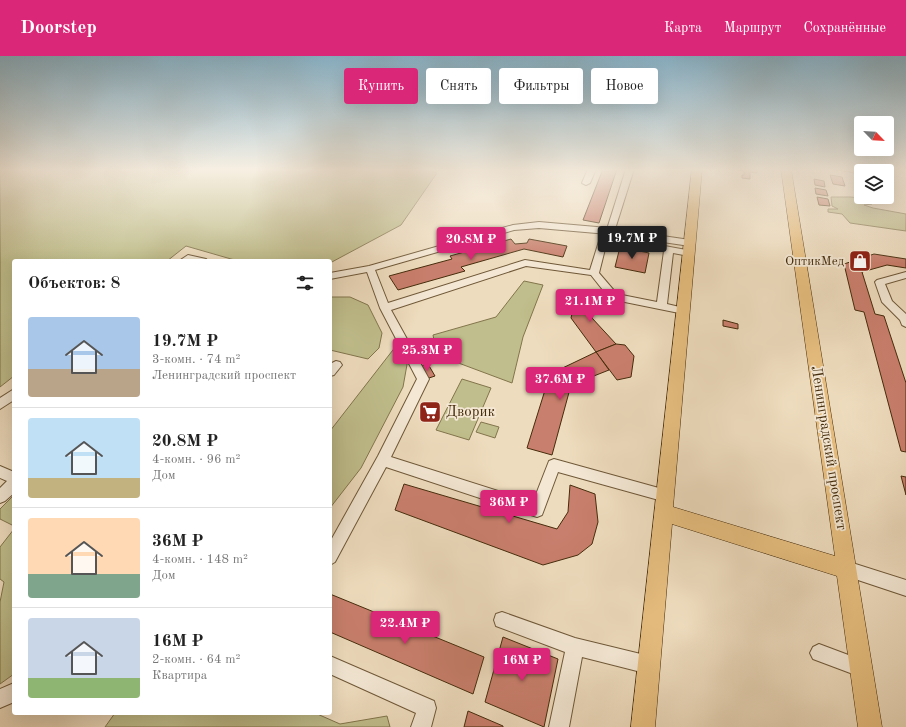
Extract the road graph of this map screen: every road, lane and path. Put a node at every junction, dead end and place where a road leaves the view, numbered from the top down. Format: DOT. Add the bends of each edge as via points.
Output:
graph roads {
  1 [pos="620,200"];
  2 [pos="694,200"];
  3 [pos="791,200"];
  4 [pos="612,226"];
  5 [pos="690,248"];
  6 [pos="669,250"];
  7 [pos="370,269"];
  8 [pos="594,273"];
  9 [pos="906,275"];
  10 [pos="332,276"];
  11 [pos="662,306"];
  12 [pos="385,308"];
  13 [pos="684,311"];
  14 [pos="906,323"];
  15 [pos="12,395"];
  16 [pos="0,404"];
  17 [pos="383,460"];
  18 [pos="0,472"];
  19 [pos="12,477"];
  20 [pos="12,486"];
  21 [pos="0,497"];
  22 [pos="665,504"];
  23 [pos="332,553"];
  24 [pos="846,569"];
  25 [pos="906,588"];
  26 [pos="502,620"];
  27 [pos="575,647"];
  28 [pos="819,653"];
  29 [pos="649,665"];
  30 [pos="332,666"];
  31 [pos="861,668"];
  32 [pos="12,693"];
  33 [pos="0,699"];
  34 [pos="421,727"];
  35 [pos="559,727"];
  36 [pos="643,727"];
  37 [pos="870,727"];
  1 -- 4 [label="street"];
  2 -- 5 [label="main road"];
  3 -- 24 [label="main road, Ленинградский проспект"];
  5 -- 6 [label="street"];
  5 -- 7 [label="street" via="608,231 539,225 513,228"];
  5 -- 13 [label="main road"];
  6 -- 8 [label="street" via="604,238"];
  6 -- 11 [label="street"];
  7 -- 10 [label="street"];
  7 -- 12 [label="street"];
  8 -- 11 [label="street" via="614,297"];
  8 -- 12 [label="street" via="525,263"];
  9 -- 14 [label="street" via="880,282 887,302"];
  11 -- 13 [label="street"];
  12 -- 17 [label="street" via="423,379"];
  13 -- 22 [label="main road"];
  15 -- 16 [label="street"];
  17 -- 22 [label="street" via="537,510 554,465"];
  17 -- 23 [label="street"];
  18 -- 19 [label="street"];
  20 -- 21 [label="street"];
  22 -- 24 [label="main road"];
  22 -- 29 [label="main road"];
  24 -- 25 [label="street"];
  24 -- 31 [label="main road, Ленинградский проспект"];
  26 -- 27 [label="street"];
  27 -- 29 [label="street"];
  27 -- 35 [label="street"];
  28 -- 31 [label="street"];
  29 -- 36 [label="main road"];
  30 -- 34 [label="street" via="427,708"];
  31 -- 37 [label="main road, Ленинградский проспект"];
  32 -- 33 [label="street"];
}
